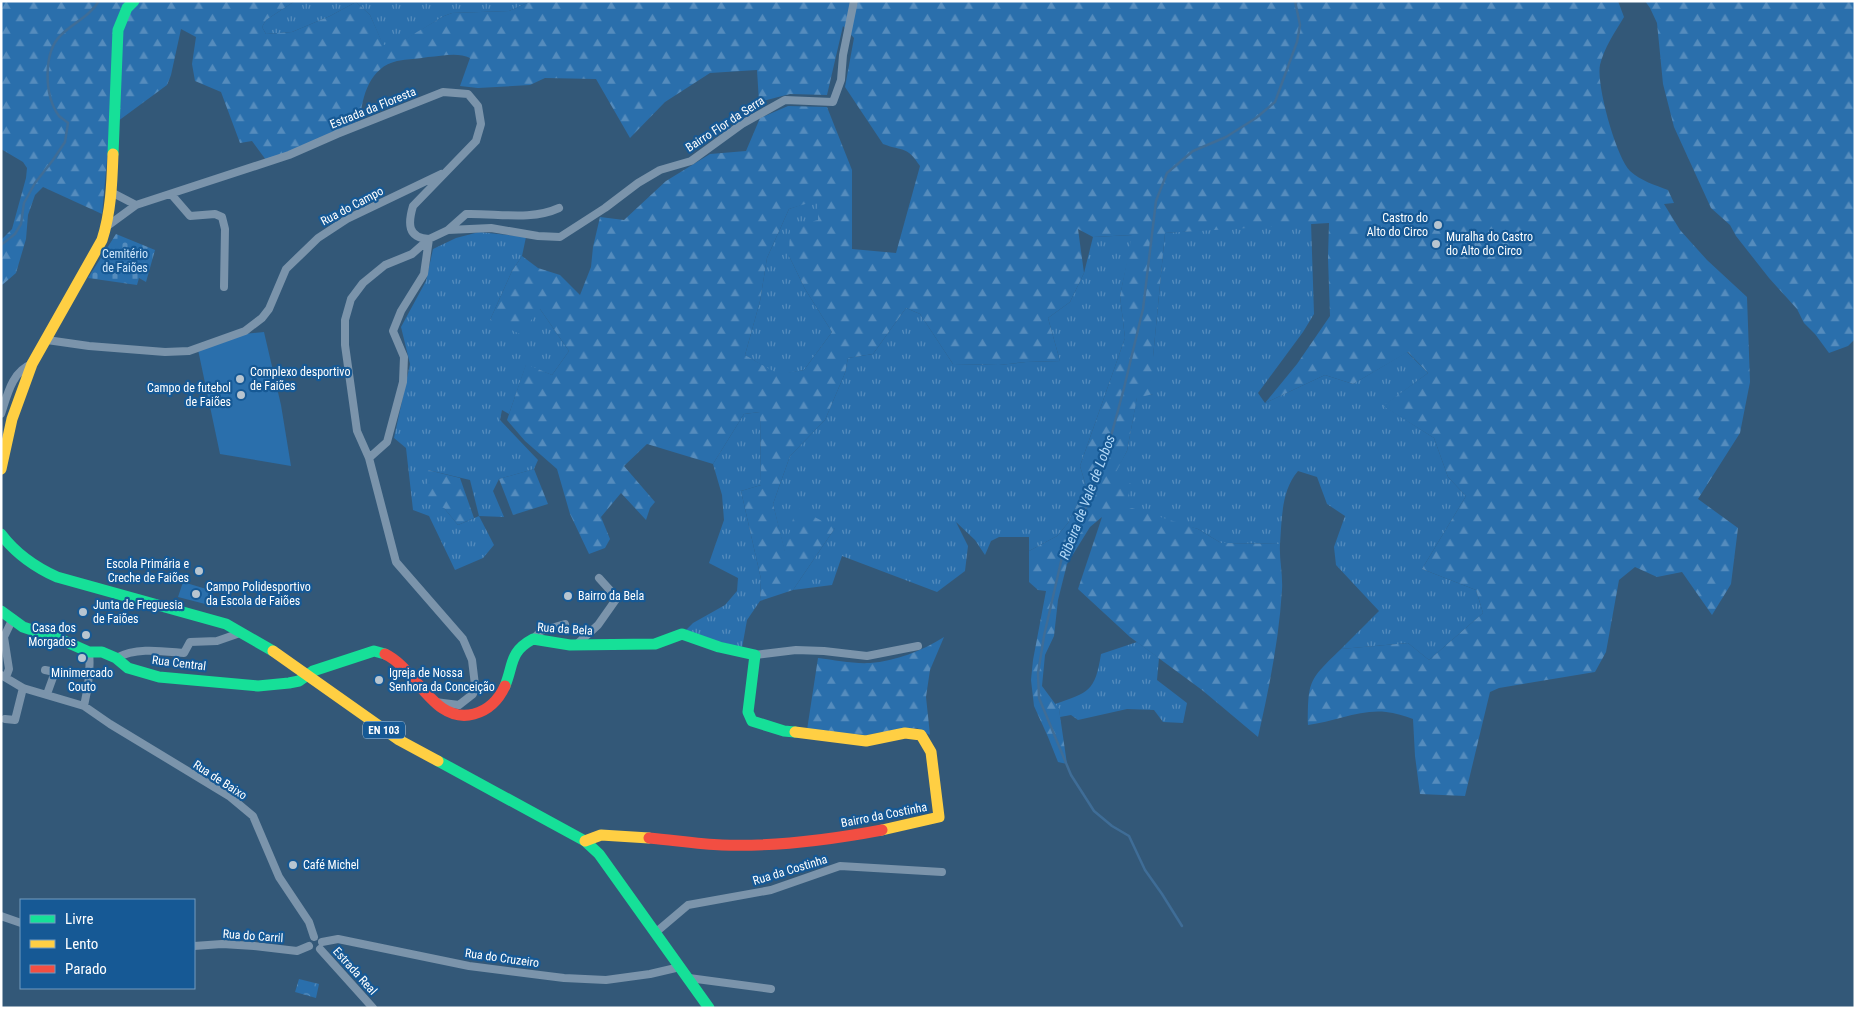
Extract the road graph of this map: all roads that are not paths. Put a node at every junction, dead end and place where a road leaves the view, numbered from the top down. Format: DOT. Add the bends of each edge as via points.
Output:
graph roads {
  1 [pos="134,1"];
  2 [pos="854,1"];
  3 [pos="445,172"];
  4 [pos="111,192"];
  5 [pos="171,194"];
  6 [pos="136,205"];
  7 [pos="559,208"];
  8 [pos="106,227"];
  9 [pos="448,230"];
  10 [pos="429,239"];
  11 [pos="224,287"];
  12 [pos="47,340"];
  13 [pos="32,364"];
  14 [pos="1,414"];
  15 [pos="370,458"];
  16 [pos="1,469"];
  17 [pos="1,534"];
  18 [pos="599,578"];
  19 [pos="1,611"];
  20 [pos="13,618"];
  21 [pos="565,624"];
  22 [pos="240,633"];
  23 [pos="533,639"];
  24 [pos="576,645"];
  25 [pos="918,646"];
  26 [pos="89,652"];
  27 [pos="755,655"];
  28 [pos="116,658"];
  29 [pos="45,670"];
  30 [pos="3,676"];
  31 [pos="306,676"];
  32 [pos="23,688"];
  33 [pos="47,694"];
  34 [pos="435,702"];
  35 [pos="84,706"];
  36 [pos="5,719"];
  37 [pos="585,841"];
  38 [pos="942,872"];
  39 [pos="1,916"];
  40 [pos="20,924"];
  41 [pos="655,933"];
  42 [pos="314,937"];
  43 [pos="195,946"];
  44 [pos="309,946"];
  45 [pos="321,946"];
  46 [pos="680,967"];
  47 [pos="689,978"];
  48 [pos="771,989"];
  49 [pos="373,1008"];
  50 [pos="709,1008"];
  1 -- 4 [label="street" via="127,8 118,30"];
  2 -- 9 [label="street, Bairro Flor da Serra" via="841,80 832,102 785,100 742,124 691,161 660,170 638,183 560,237 492,228"];
  3 -- 5 [label="street, Estrada da Floresta" via="476,141 481,124 478,106 468,94 443,92 289,155"];
  3 -- 10 [label="street, Estrada da Floresta" via="413,206 409,220 412,232"];
  3 -- 12 [label="street, Rua do Campo" via="347,219 318,238 286,269 269,308 245,331 189,351 165,352"];
  4 -- 6 [label="street"];
  4 -- 8 [label="street"];
  5 -- 6 [label="street, Estrada da Floresta"];
  5 -- 11 [label="street" via="190,216 215,214 222,218 225,229"];
  6 -- 8 [label="street, Estrada da Floresta"];
  7 -- 9 [label="street" via="528,214 466,214"];
  8 -- 12 [label="street"];
  9 -- 10 [label="street, Bairro Flor da Serra"];
  10 -- 15 [label="street" via="424,274 401,311 393,331 404,357 403,382 386,442"];
  10 -- 15 [label="street, Bairro Flor da Serra" via="412,254 385,265 363,282 350,299 345,320 345,345 357,431"];
  12 -- 13 [label="street"];
  13 -- 14 [label="street" via="16,376"];
  13 -- 16 [label="street" via="12,418"];
  15 -- 34 [label="street, Bairro Flor da Serra" via="396,562 463,639 472,660 474,694 459,705"];
  17 -- 22 [label="street, EN 103" via="45,573 226,624"];
  18 -- 24 [label="street" via="617,598 598,625"];
  19 -- 20 [label="street, Rua Central"];
  20 -- 26 [label="street, Rua Central" via="23,627"];
  20 -- 30 [label="street" via="4,637 9,669"];
  21 -- 23 [label="street" via="541,631"];
  22 -- 28 [label="street" via="217,641 190,642 184,653 127,652"];
  22 -- 31 [label="street, EN 103"];
  23 -- 24 [label="street, Rua da Bela"];
  23 -- 34 [label="street, Rua da Bela" via="515,653 500,698 487,709 453,716"];
  24 -- 27 [label="street, Rua da Bela" via="655,644 682,634"];
  25 -- 27 [label="street" via="867,656 796,650"];
  26 -- 28 [label="street, Rua Central" via="102,652"];
  26 -- 35 [label="street"];
  27 -- 37 [label="street, Bairro da Costinha" via="748,712 752,721 784,732 866,741 905,733 921,735 931,752 939,817 844,837 779,844 726,845 611,836 595,836"];
  28 -- 31 [label="street, Rua Central" via="128,668 159,677 258,686 299,681"];
  29 -- 33 [label="street" via="55,672"];
  30 -- 32 [label="street, Rua de Baixo"];
  31 -- 34 [label="street, Rua da Bela" via="374,651 381,652 390,655"];
  31 -- 37 [label="street, EN 103" via="399,740"];
  32 -- 33 [label="street, Rua de Baixo"];
  32 -- 36 [label="street" via="15,720"];
  33 -- 35 [label="street, Rua de Baixo"];
  35 -- 42 [label="street, Rua de Baixo" via="229,796 253,816 280,877 309,922"];
  37 -- 41 [label="street, EN 103" via="599,854"];
  38 -- 41 [label="street, Rua da Costinha" via="840,866 771,890 688,905"];
  39 -- 40 [label="street"];
  41 -- 46 [label="street, EN 103"];
  42 -- 44 [label="street"];
  42 -- 45 [label="street" via="318,938"];
  43 -- 44 [label="street, Rua do Carril" via="222,944 297,951"];
  44 -- 45 [label="street" via="315,951"];
  45 -- 46 [label="street, Rua do Cruzeiro" via="338,939 469,966 564,978 606,980"];
  45 -- 49 [label="street, Estrada Real"];
  46 -- 47 [label="street, EN 103"];
  47 -- 48 [label="street"];
  47 -- 50 [label="street, EN 103"];
}
